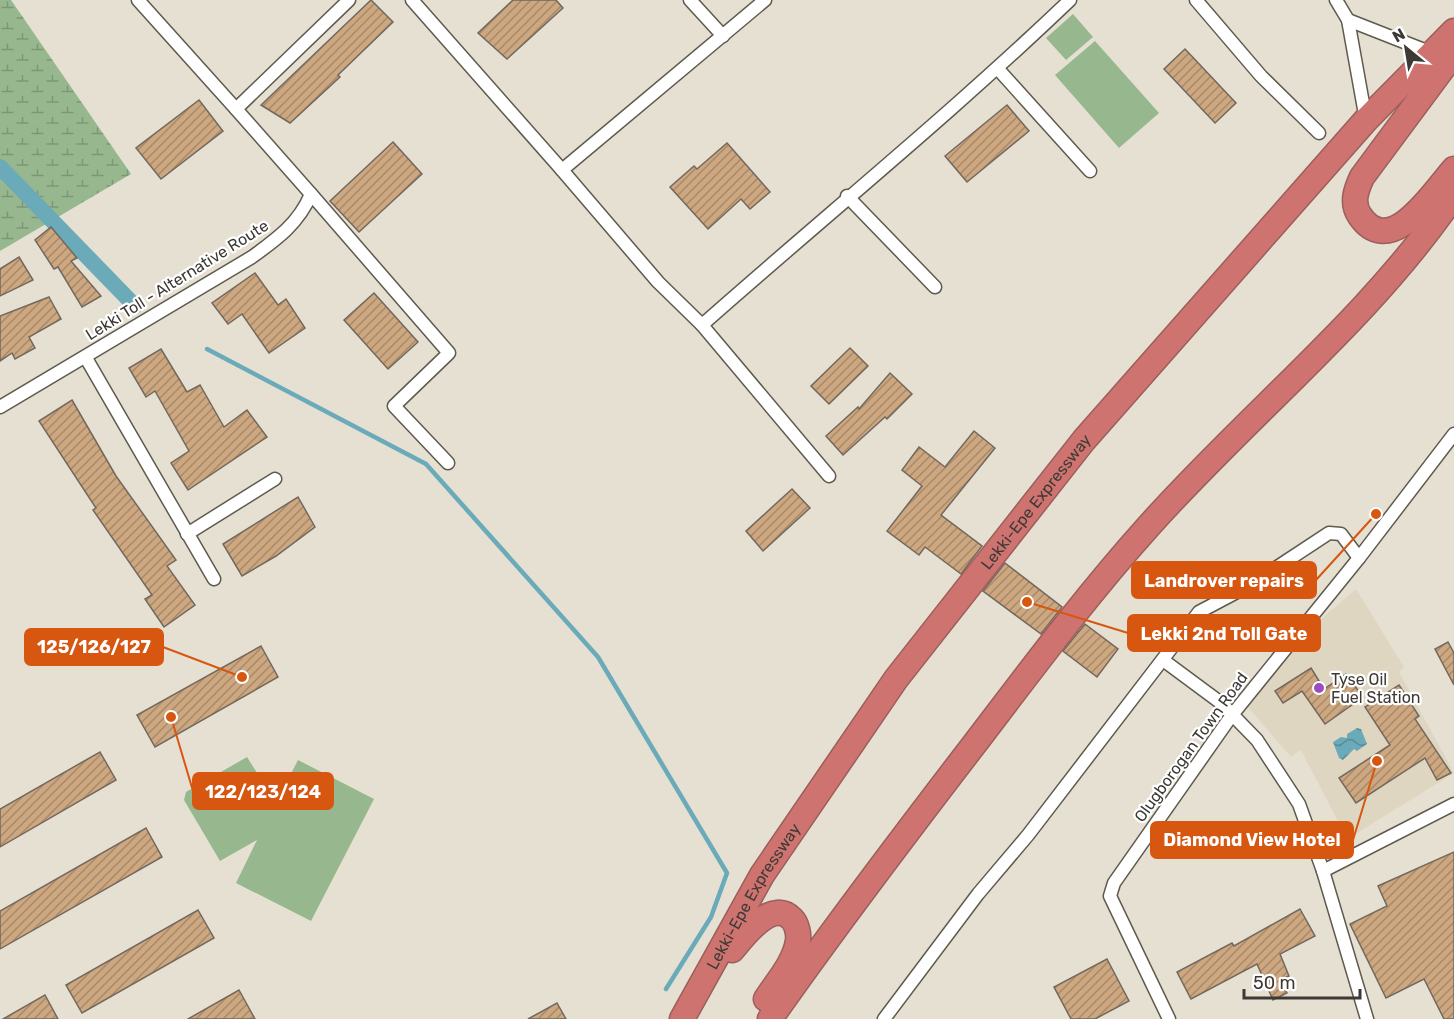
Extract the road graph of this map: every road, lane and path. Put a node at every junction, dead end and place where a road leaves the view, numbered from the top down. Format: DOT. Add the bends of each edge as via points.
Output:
graph roads {
  1 [pos="138,0"];
  2 [pos="349,0"];
  3 [pos="412,0"];
  4 [pos="690,0"];
  5 [pos="765,0"];
  6 [pos="1070,0"];
  7 [pos="1196,0"];
  8 [pos="1336,0"];
  9 [pos="1348,20"];
  10 [pos="1454,31"];
  11 [pos="723,36"];
  12 [pos="1443,53"];
  13 [pos="998,69"];
  14 [pos="236,109"];
  15 [pos="1366,120"];
  16 [pos="1319,133"];
  17 [pos="1454,169"];
  18 [pos="561,170"];
  19 [pos="1090,171"];
  20 [pos="311,194"];
  21 [pos="1454,195"];
  22 [pos="847,196"];
  23 [pos="935,287"];
  24 [pos="702,325"];
  25 [pos="86,358"];
  26 [pos="0,407"];
  27 [pos="1454,434"];
  28 [pos="448,463"];
  29 [pos="829,476"];
  30 [pos="275,479"];
  31 [pos="187,534"];
  32 [pos="1359,558"];
  33 [pos="214,579"];
  34 [pos="1163,660"];
  35 [pos="1232,715"];
  36 [pos="1454,804"];
  37 [pos="1323,871"];
  38 [pos="702,987"];
  39 [pos="682,1019"];
  40 [pos="754,1019"];
  41 [pos="770,1019"];
  42 [pos="884,1019"];
  43 [pos="1169,1019"];
  44 [pos="1367,1019"];
  1 -- 14 [label="street"];
  2 -- 14 [label="street"];
  3 -- 18 [label="street"];
  4 -- 11 [label="street"];
  5 -- 11 [label="street"];
  6 -- 13 [label="street"];
  7 -- 16 [label="street" via="1261,76"];
  8 -- 9 [label="street"];
  9 -- 12 [label="street"];
  9 -- 15 [label="street"];
  10 -- 12 [label="highway, Lekki-Epe Expressway"];
  11 -- 18 [label="street"];
  12 -- 15 [label="highway, Lekki-Epe Expressway"];
  12 -- 17 [label="highway" via="1362,177 1354,200 1358,213 1367,225 1395,230 1408,222"];
  13 -- 19 [label="street"];
  13 -- 22 [label="street"];
  14 -- 20 [label="street"];
  15 -- 38 [label="highway, Lekki-Epe Expressway" via="1084,440 896,679 762,875"];
  18 -- 24 [label="street" via="658,282"];
  20 -- 25 [label="street, Lekki Toll - Alternative Route" via="303,214 261,250"];
  20 -- 28 [label="street" via="449,353 394,406"];
  21 -- 41 [label="highway" via="1381,286 1148,526 1062,629 900,839"];
  22 -- 23 [label="street"];
  22 -- 24 [label="street"];
  24 -- 29 [label="street"];
  25 -- 26 [label="street, Lekki Toll - Alternative Route"];
  25 -- 31 [label="street"];
  27 -- 32 [label="street, Olugborogan Town Road"];
  30 -- 31 [label="street"];
  31 -- 33 [label="street"];
  32 -- 34 [label="street" via="1341,534 1329,533 1250,585 1199,612"];
  32 -- 35 [label="street, Olugborogan Town Road"];
  34 -- 35 [label="street"];
  34 -- 42 [label="street"];
  35 -- 37 [label="street" via="1257,740 1299,804"];
  35 -- 43 [label="street, Olugborogan Town Road" via="1114,883 1110,896"];
  36 -- 37 [label="street"];
  37 -- 44 [label="street"];
  38 -- 39 [label="highway, Lekki-Epe Expressway"];
  38 -- 40 [label="highway" via="759,921 771,914 782,913 791,918 799,940 793,957"];
}
